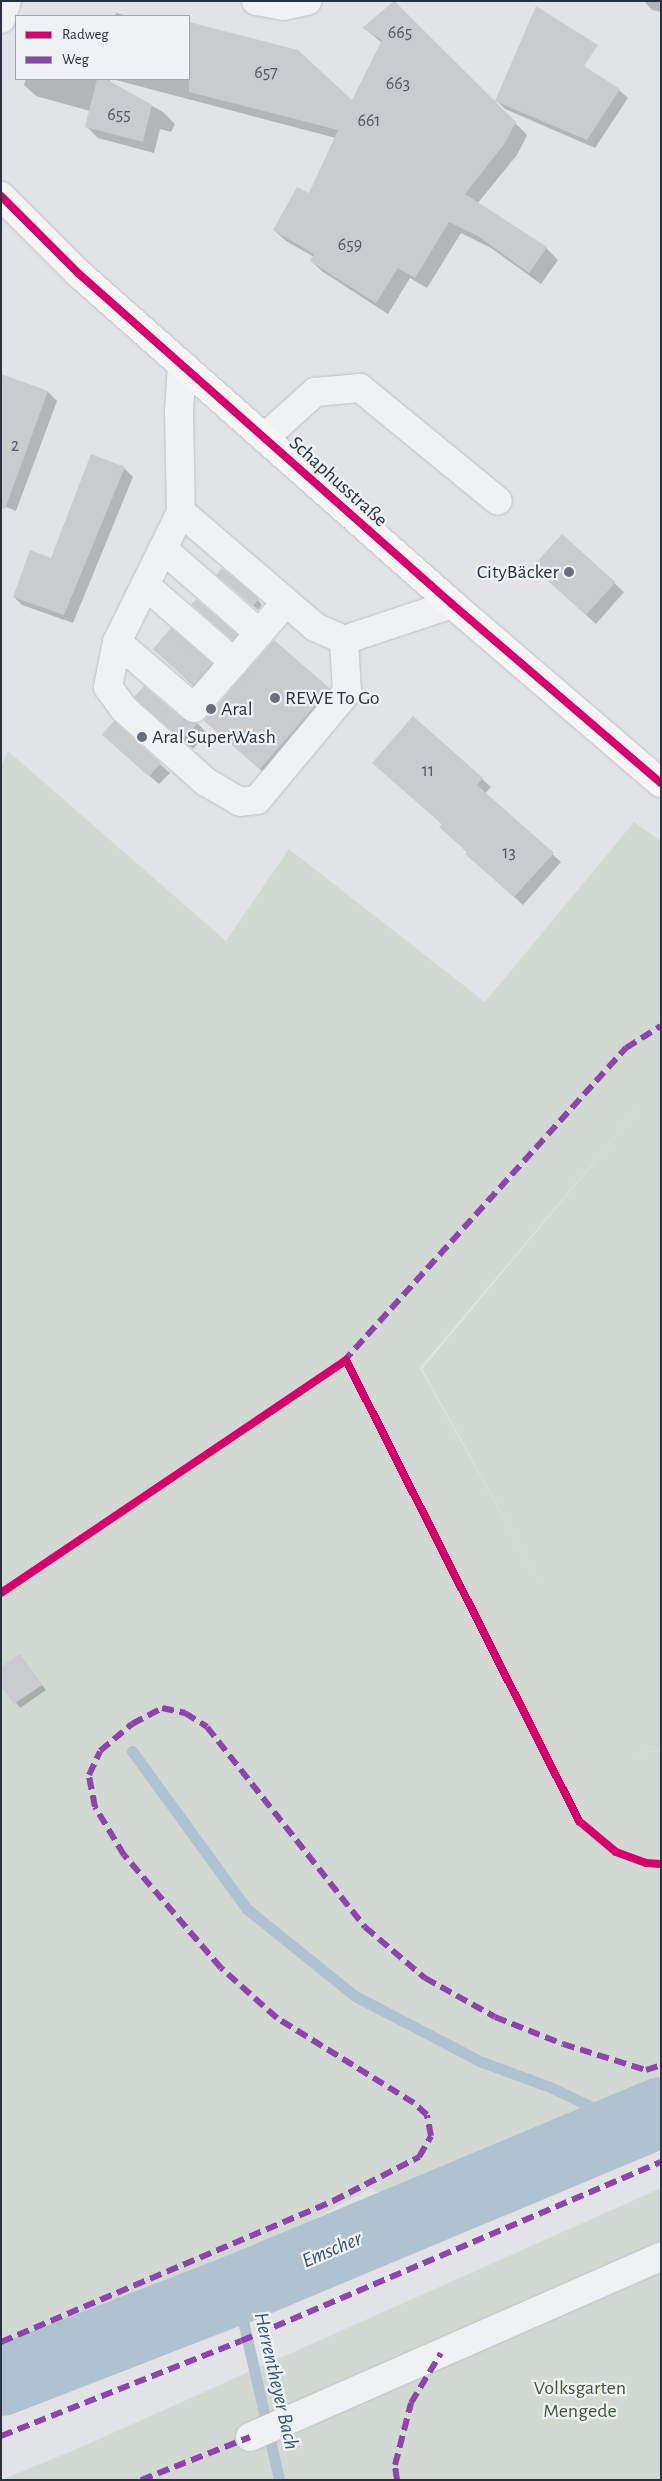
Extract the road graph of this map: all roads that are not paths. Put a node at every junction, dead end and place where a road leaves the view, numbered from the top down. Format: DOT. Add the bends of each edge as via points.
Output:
graph roads {
  1 [pos="7,1"];
  2 [pos="256,1"];
  3 [pos="308,1"];
  4 [pos="1,19"];
  5 [pos="1,196"];
  6 [pos="182,366"];
  7 [pos="264,438"];
  8 [pos="498,501"];
  9 [pos="181,512"];
  10 [pos="163,550"];
  11 [pos="145,585"];
  12 [pos="286,602"];
  13 [pos="452,604"];
  14 [pos="259,633"];
  15 [pos="344,640"];
  16 [pos="117,642"];
  17 [pos="234,662"];
  18 [pos="661,783"];
  19 [pos="661,2257"];
  20 [pos="250,2437"];
  1 -- 4 [label="street"];
  2 -- 3 [label="street" via="283,6"];
  5 -- 6 [label="main road, Schaphusstraße" via="78,273"];
  6 -- 7 [label="main road, Schaphusstraße"];
  6 -- 9 [label="street"];
  7 -- 8 [label="street" via="315,392 360,388"];
  7 -- 13 [label="main road, Schaphusstraße"];
  9 -- 10 [label="street"];
  9 -- 12 [label="street"];
  10 -- 11 [label="street"];
  10 -- 14 [label="street"];
  11 -- 16 [label="street"];
  11 -- 17 [label="street"];
  12 -- 14 [label="street"];
  12 -- 15 [label="street" via="315,627"];
  13 -- 15 [label="street"];
  13 -- 18 [label="main road, Schaphusstraße"];
  14 -- 17 [label="street"];
  15 -- 16 [label="street" via="347,692 257,800 240,802 206,782 124,709 108,687"];
  16 -- 17 [label="street" via="194,708"];
  19 -- 20 [label="street"];
}
